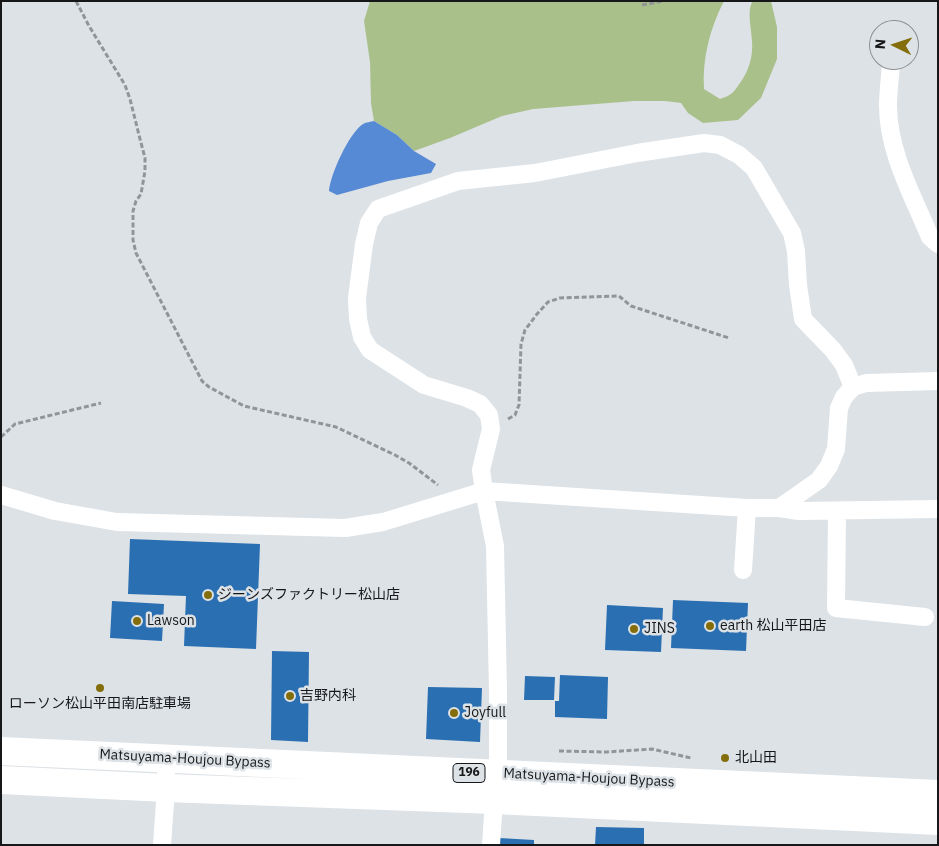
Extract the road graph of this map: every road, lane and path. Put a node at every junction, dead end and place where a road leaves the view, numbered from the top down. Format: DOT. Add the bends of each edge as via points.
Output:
graph roads {
  1 [pos="76,1"];
  2 [pos="663,1"];
  3 [pos="642,5"];
  4 [pos="891,70"];
  5 [pos="938,244"];
  6 [pos="729,338"];
  7 [pos="938,381"];
  8 [pos="853,387"];
  9 [pos="101,403"];
  10 [pos="490,420"];
  11 [pos="1,437"];
  12 [pos="484,491"];
  13 [pos="1,495"];
  14 [pos="460,499"];
  15 [pos="747,508"];
  16 [pos="779,508"];
  17 [pos="938,509"];
  18 [pos="837,511"];
  19 [pos="743,570"];
  20 [pos="924,618"];
  21 [pos="1,751"];
  22 [pos="166,759"];
  23 [pos="1,780"];
  24 [pos="496,787"];
  25 [pos="166,788"];
  26 [pos="938,794"];
  27 [pos="938,821"];
  28 [pos="162,845"];
  29 [pos="491,845"];
  1 -- 14 [label="path" via="125,85 145,158 141,194 133,211 132,234 136,253 202,381 244,406 336,426 409,463"];
  2 -- 3 [label="path"];
  4 -- 5 [label="street" via="888,106 897,158 930,236"];
  6 -- 10 [label="path" via="631,306 619,296 560,298 548,302 525,330 521,344 519,405 515,415 508,419"];
  7 -- 8 [label="street"];
  8 -- 10 [label="street" via="844,365 833,350 803,319 792,233 769,192 754,168 739,155 720,145 704,143 535,173 458,181 378,209 364,244 359,280 358,319 362,337 370,350 424,385 480,404"];
  8 -- 16 [label="street" via="839,408 836,449 829,466 818,480"];
  9 -- 11 [label="path" via="15,424"];
  10 -- 12 [label="street" via="491,430 481,470"];
  12 -- 14 [label="street"];
  12 -- 15 [label="street"];
  12 -- 24 [label="street" via="495,546"];
  13 -- 14 [label="street" via="55,511 117,522 344,528 384,522"];
  15 -- 16 [label="street"];
  15 -- 19 [label="street"];
  16 -- 18 [label="street"];
  17 -- 18 [label="street"];
  18 -- 20 [label="street" via="836,608"];
  21 -- 22 [label="highway, Matsuyama-Houjou Bypass / 196"];
  22 -- 24 [label="highway, Matsuyama-Houjou Bypass / 196"];
  22 -- 25 [label="street"];
  23 -- 25 [label="highway, Matsuyama-Houjou Bypass / 196"];
  24 -- 25 [label="highway, Matsuyama-Houjou Bypass / 196"];
  24 -- 26 [label="highway, Matsuyama-Houjou Bypass / 196"];
  24 -- 27 [label="highway, Matsuyama-Houjou Bypass / 196"];
  24 -- 29 [label="street"];
  25 -- 28 [label="street"];
}
